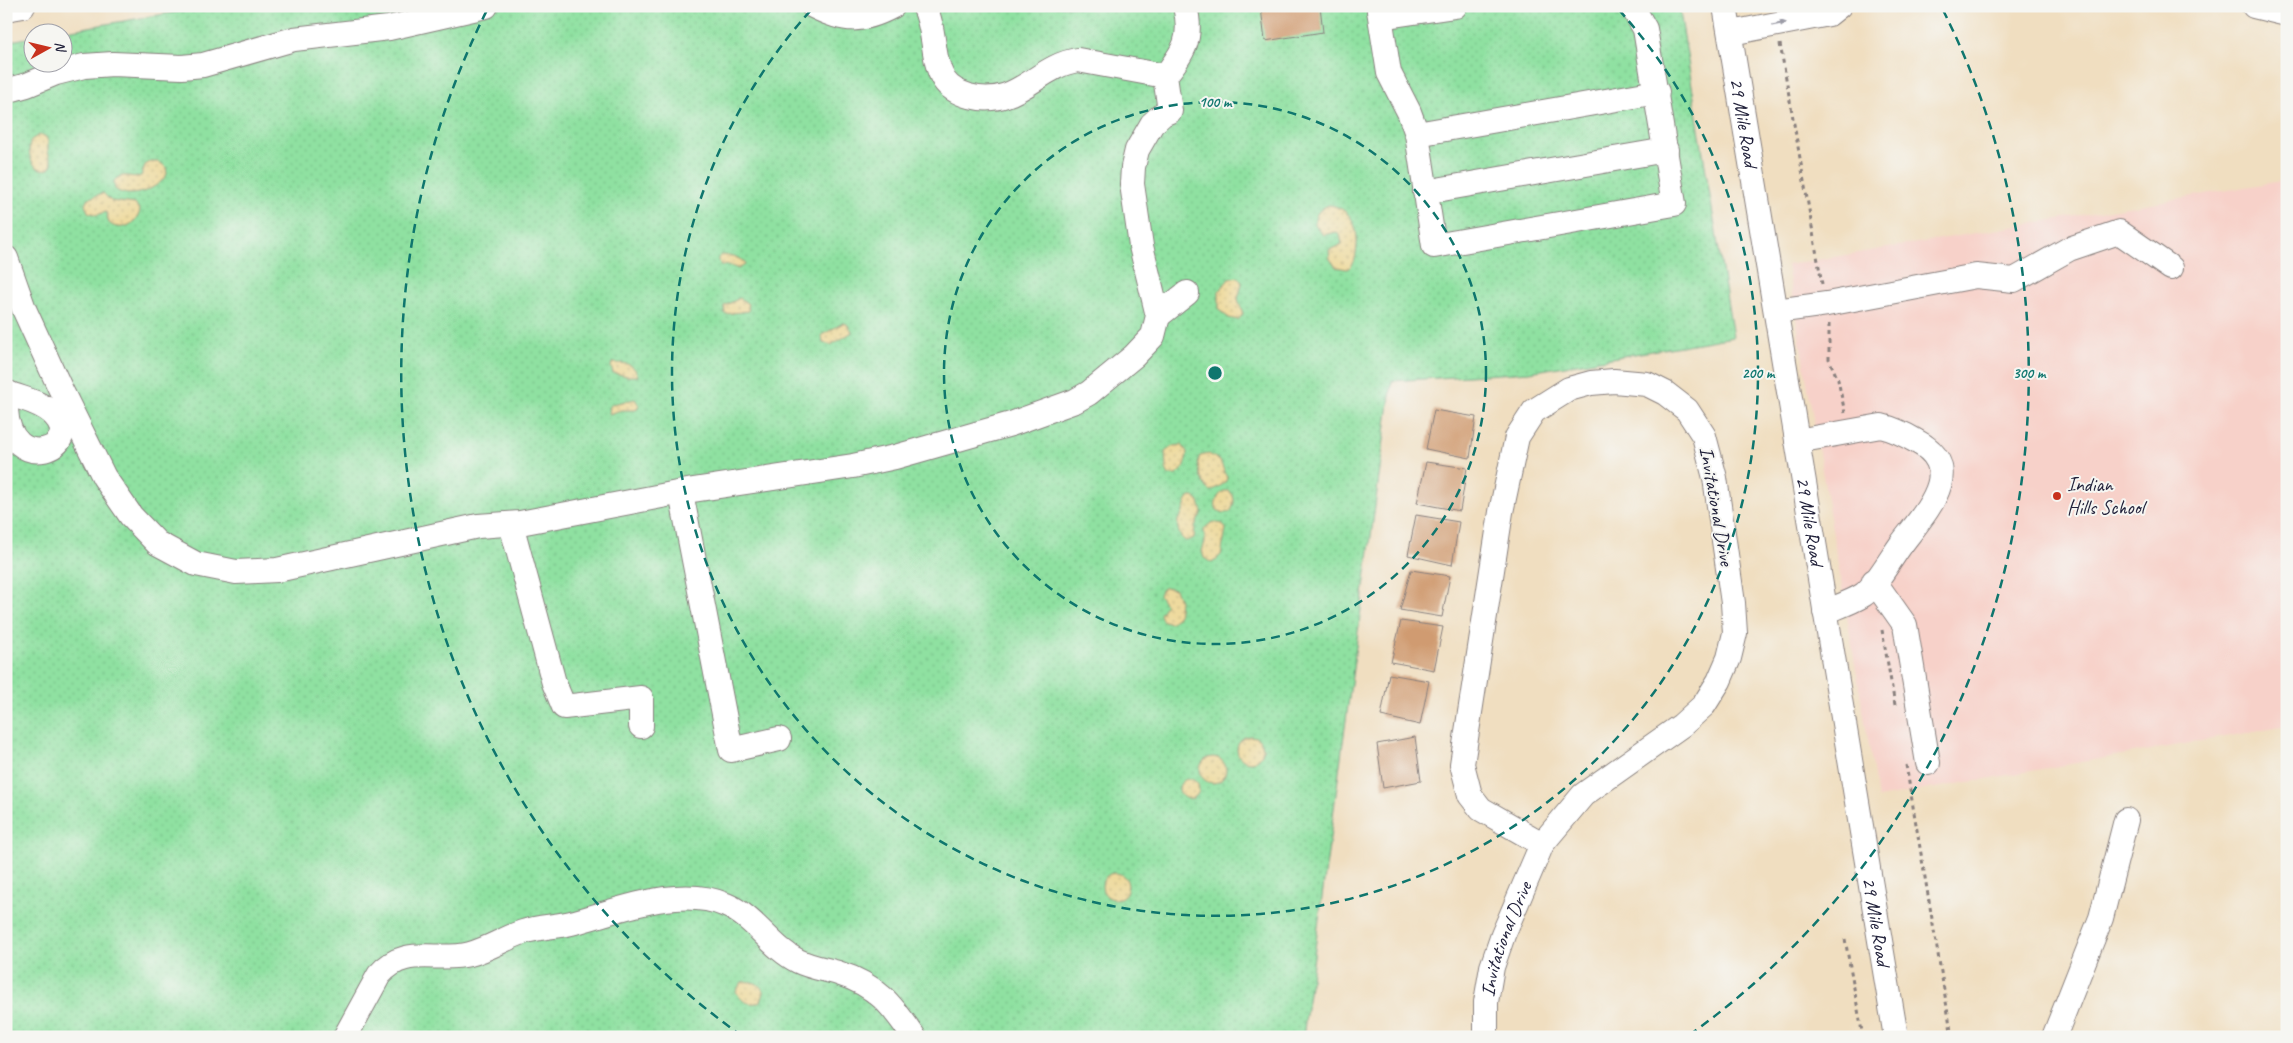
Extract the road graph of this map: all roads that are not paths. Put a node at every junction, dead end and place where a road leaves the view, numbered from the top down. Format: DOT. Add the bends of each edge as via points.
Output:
graph roads {
  1 [pos="23,6"];
  2 [pos="486,6"];
  3 [pos="813,6"];
  4 [pos="893,6"];
  5 [pos="924,6"];
  6 [pos="1185,6"];
  7 [pos="1455,6"];
  8 [pos="1632,6"];
  9 [pos="1726,6"];
  10 [pos="1839,6"];
  11 [pos="2254,6"];
  12 [pos="1379,8"];
  13 [pos="6,9"];
  14 [pos="2287,14"];
  15 [pos="1731,33"];
  16 [pos="1165,76"];
  17 [pos="6,91"];
  18 [pos="1657,92"];
  19 [pos="1417,134"];
  20 [pos="1666,150"];
  21 [pos="1425,192"];
  22 [pos="6,258"];
  23 [pos="2171,268"];
  24 [pos="1187,294"];
  25 [pos="1776,311"];
  26 [pos="1158,316"];
  27 [pos="1797,442"];
  28 [pos="681,493"];
  29 [pos="511,524"];
  30 [pos="1881,590"];
  31 [pos="1825,612"];
  32 [pos="640,726"];
  33 [pos="779,739"];
  34 [pos="1928,763"];
  35 [pos="2126,820"];
  36 [pos="1542,844"];
  37 [pos="345,1037"];
  38 [pos="914,1037"];
  39 [pos="1486,1037"];
  40 [pos="1896,1037"];
  41 [pos="2054,1037"];
  1 -- 13 [label="street"];
  2 -- 17 [label="street" via="389,28 288,40 203,65 84,66"];
  3 -- 4 [label="street" via="843,17 861,19"];
  5 -- 16 [label="street" via="930,18 944,80 961,94 986,98 1009,95 1058,66 1078,60"];
  6 -- 16 [label="street" via="1189,35 1184,51"];
  7 -- 12 [label="street" via="1387,16"];
  8 -- 18 [label="street" via="1646,29"];
  9 -- 15 [label="street, 29 Mile Road"];
  15 -- 10 [label="street, one-way" via="1829,14"];
  11 -- 14 [label="street"];
  12 -- 19 [label="street" via="1389,73"];
  15 -- 25 [label="street, 29 Mile Road"];
  16 -- 26 [label="street" via="1170,111 1152,124 1137,150 1133,167 1133,193 1141,246"];
  18 -- 19 [label="street"];
  18 -- 20 [label="street"];
  19 -- 21 [label="street"];
  20 -- 21 [label="street"];
  20 -- 21 [label="street" via="1674,204 1434,246"];
  22 -- 29 [label="street" via="24,309 104,477 131,516 157,543 196,564 236,572 277,570 478,526"];
  23 -- 25 [label="street" via="2120,232 2069,249 2014,280 1976,276"];
  24 -- 26 [label="street"];
  25 -- 27 [label="street, 29 Mile Road"];
  26 -- 28 [label="street" via="1153,336 1134,356 1089,392 1058,408 895,457"];
  27 -- 30 [label="street" via="1880,426 1893,429 1923,445 1938,458 1942,480"];
  27 -- 31 [label="street, 29 Mile Road"];
  28 -- 29 [label="street"];
  28 -- 33 [label="street" via="731,750"];
  29 -- 32 [label="street" via="554,683 564,707 641,698"];
  30 -- 31 [label="street"];
  30 -- 34 [label="street" via="1905,625"];
  31 -- 40 [label="street, 29 Mile Road"];
  35 -- 41 [label="street" via="2101,918"];
  36 -- 36 [label="street, Invitational Drive" via="1583,795 1682,725 1704,705 1720,681 1735,633 1715,478 1704,436 1687,410 1665,392 1647,384 1614,381 1569,389 1534,411 1517,437 1501,512 1462,764 1470,795 1481,809"];
  36 -- 39 [label="street, Invitational Drive" via="1502,935 1492,967 1486,1002"];
  37 -- 38 [label="street" via="378,975 398,959 468,955 532,929 574,923 625,907 697,899 716,901 730,907 797,961 868,986 894,1008"];
}
